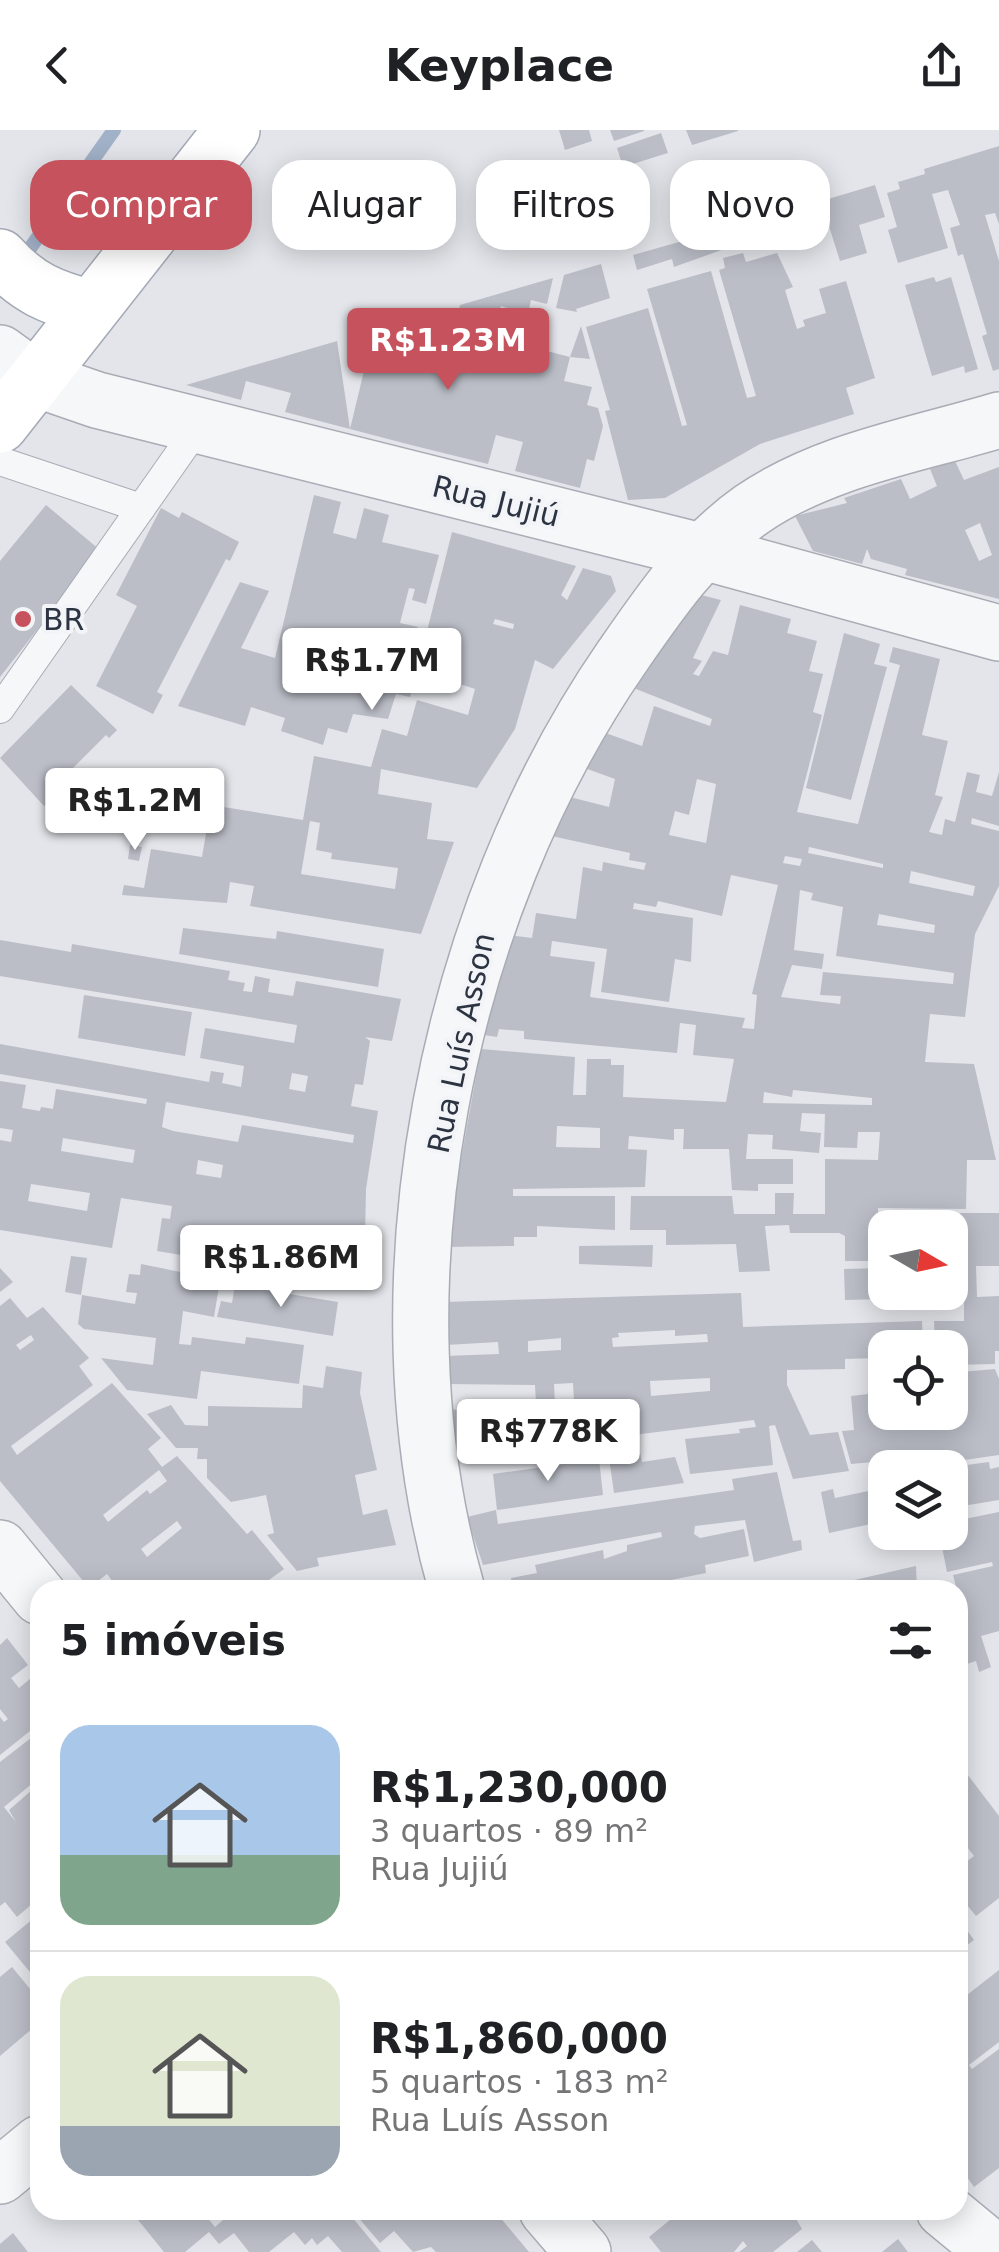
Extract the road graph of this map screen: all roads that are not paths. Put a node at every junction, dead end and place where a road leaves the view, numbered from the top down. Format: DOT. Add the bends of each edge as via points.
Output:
graph roads {
  1 [pos="232,130"];
  2 [pos="11,270"];
  3 [pos="91,308"];
  4 [pos="18,366"];
  5 [pos="999,420"];
  6 [pos="0,425"];
  7 [pos="198,426"];
  8 [pos="0,461"];
  9 [pos="140,508"];
  10 [pos="700,551"];
  11 [pos="999,633"];
  12 [pos="0,709"];
  13 [pos="456,1580"];
  14 [pos="30,2151"];
  15 [pos="0,2176"];
  16 [pos="555,2220"];
  17 [pos="956,2220"];
  18 [pos="582,2252"];
  19 [pos="994,2252"];
  1 -- 3 [label="main road"];
  2 -- 3 [label="main road" via="54,298"];
  3 -- 4 [label="main road"];
  4 -- 6 [label="main road"];
  4 -- 7 [label="street, Rua Jujiú"];
  5 -- 10 [label="street, Rua Luís Asson" via="806,477"];
  7 -- 9 [label="lane"];
  7 -- 10 [label="street, Rua Jujiú"];
  8 -- 9 [label="lane"];
  9 -- 12 [label="lane"];
  10 -- 11 [label="street, Rua Jujiú"];
  10 -- 13 [label="street, Rua Luís Asson" via="558,755 473,961 423,1242 420,1346 431,1473"];
  14 -- 15 [label="street"];
  16 -- 18 [label="street"];
  17 -- 19 [label="street"];
}
